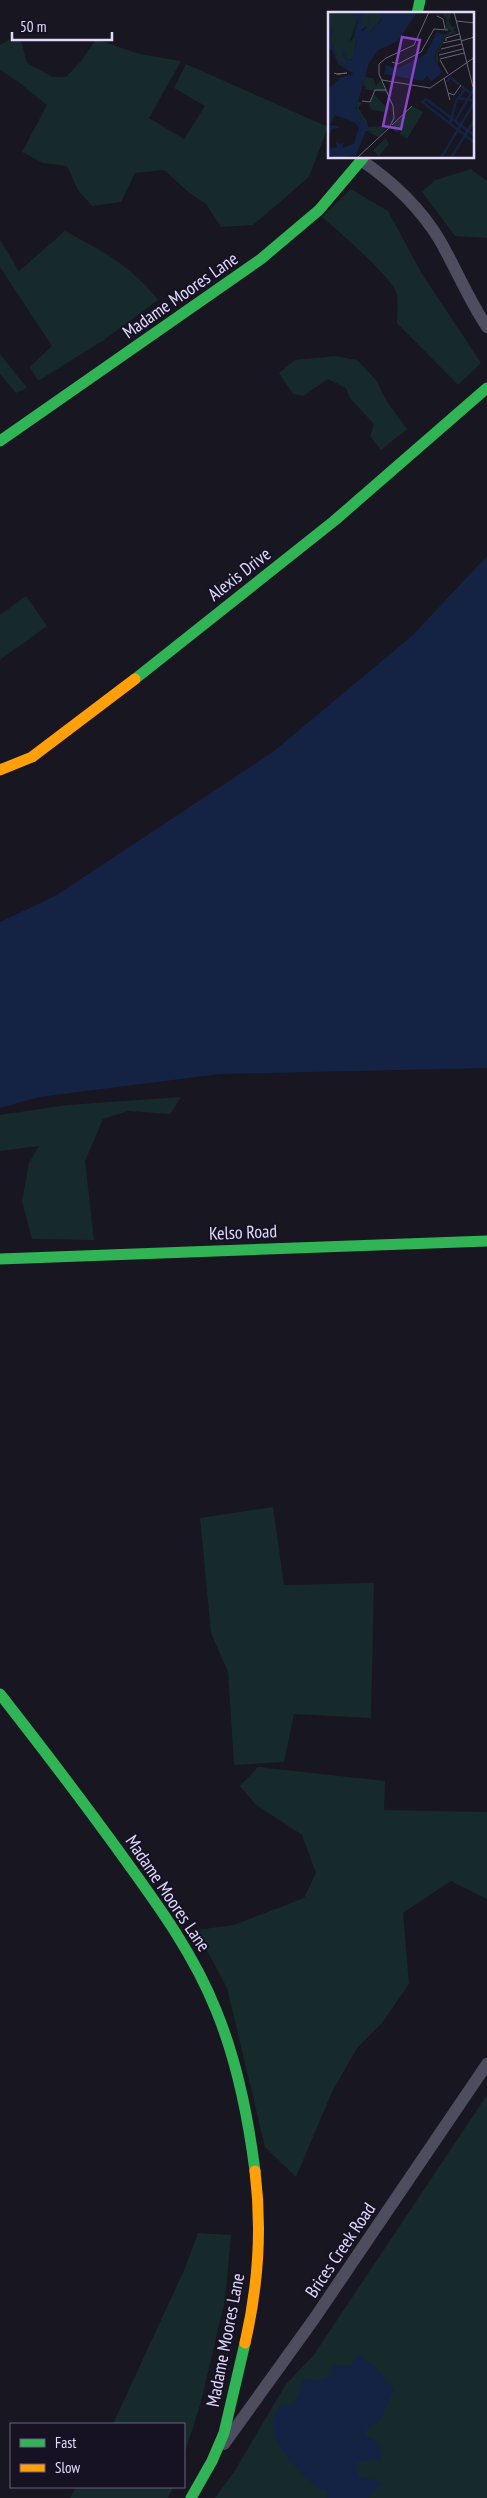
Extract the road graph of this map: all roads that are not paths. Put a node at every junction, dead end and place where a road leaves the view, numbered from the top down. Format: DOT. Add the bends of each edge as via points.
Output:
graph roads {
  1 [pos="362,159"];
  2 [pos="487,327"];
  3 [pos="487,388"];
  4 [pos="0,442"];
  5 [pos="0,770"];
  6 [pos="487,1241"];
  7 [pos="0,1259"];
  8 [pos="0,1694"];
  9 [pos="487,2064"];
  10 [pos="217,2451"];
  11 [pos="194,2494"];
  1 -- 2 [label="street" via="401,190 421,213"];
  1 -- 4 [label="street, Madame Moores Lane" via="319,210 261,259"];
  3 -- 5 [label="street, Alexis Drive" via="334,521 103,704 32,757"];
  6 -- 7 [label="street, Kelso Road"];
  8 -- 10 [label="street, Madame Moores Lane" via="164,1912 200,1974 236,2074 255,2174 257,2269 254,2300 233,2397"];
  9 -- 10 [label="street, Brices Creek Road" via="314,2320"];
  10 -- 11 [label="street, Madame Moores Lane"];
}
